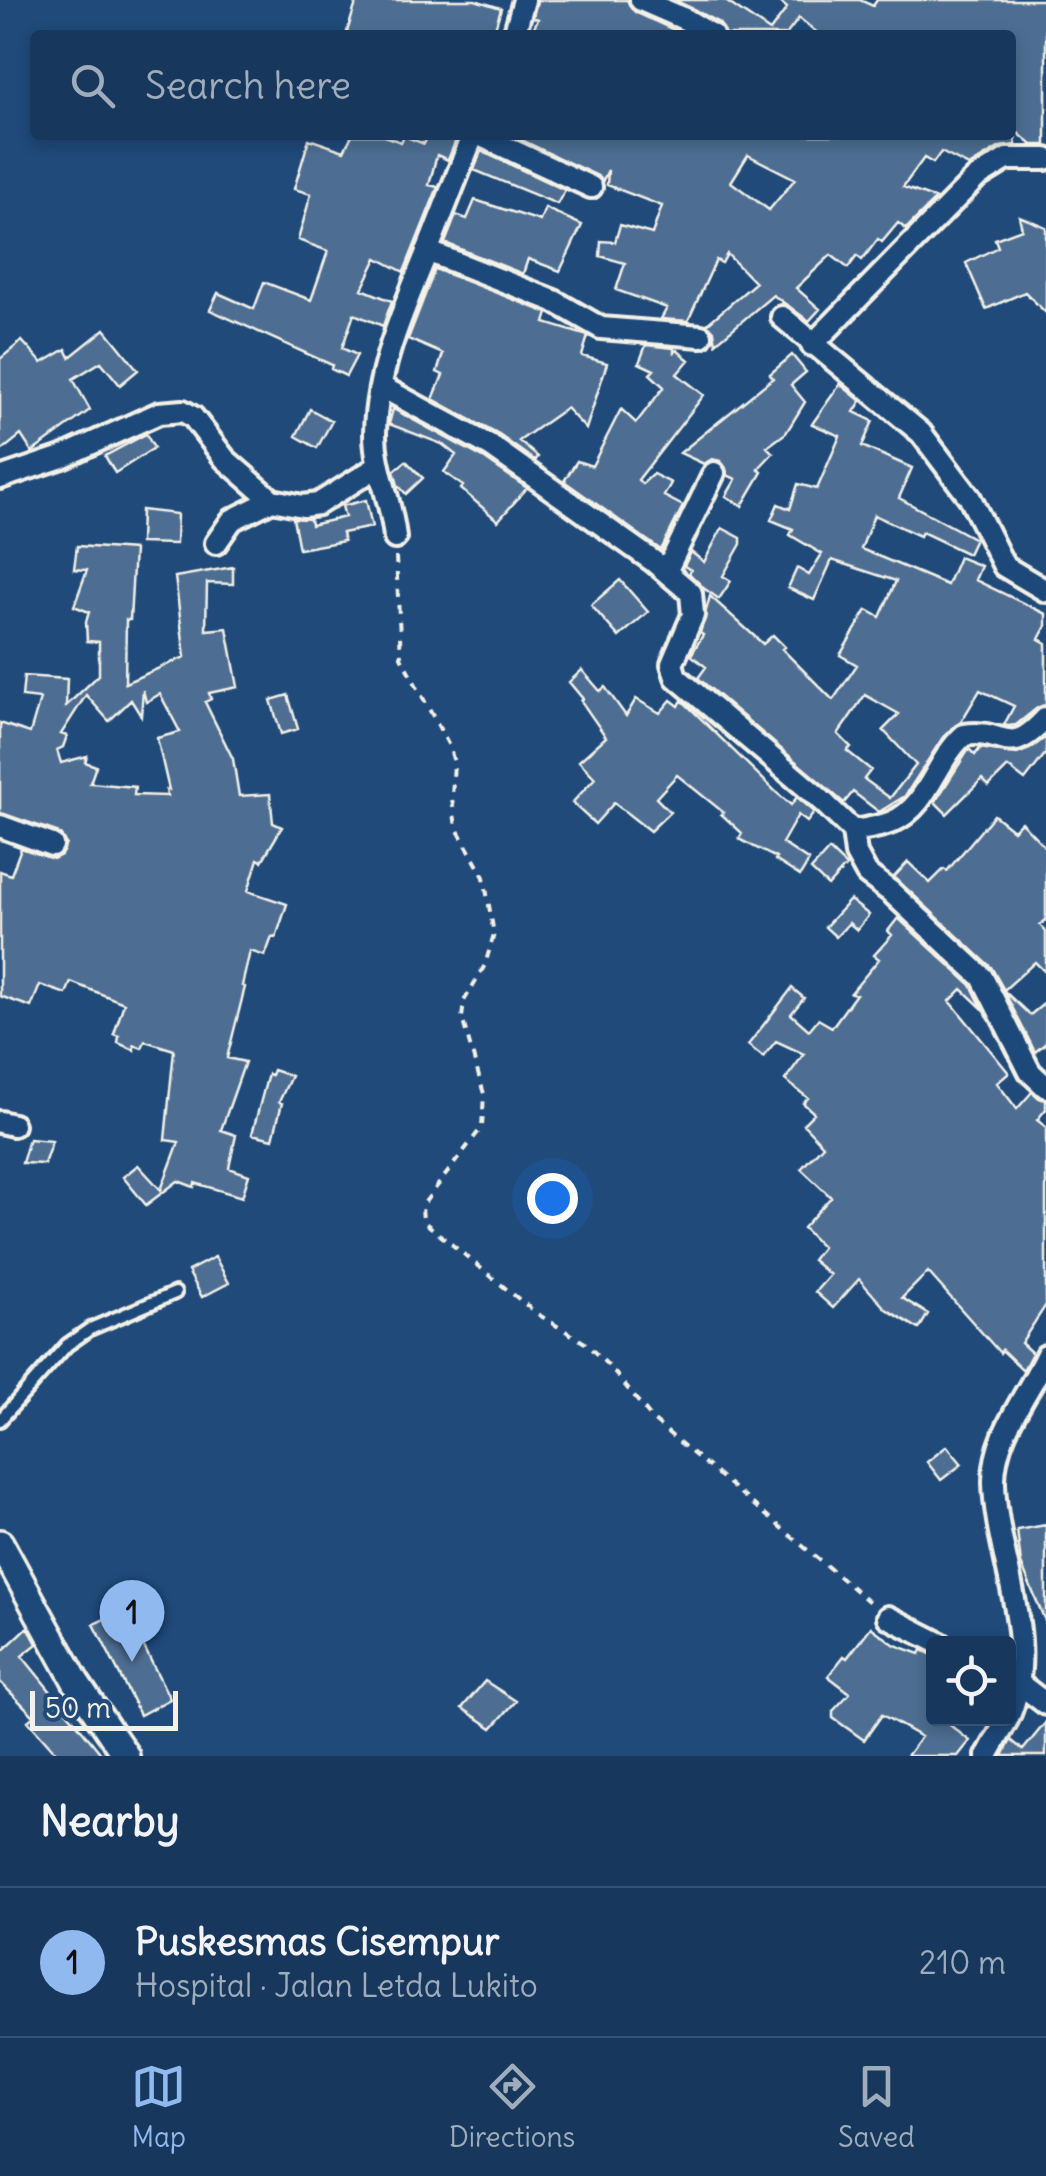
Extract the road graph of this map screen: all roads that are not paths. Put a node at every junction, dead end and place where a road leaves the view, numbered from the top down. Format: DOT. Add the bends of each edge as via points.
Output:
graph roads {
  1 [pos="524,0"];
  2 [pos="641,0"];
  3 [pos="515,30"];
  4 [pos="704,30"];
  5 [pos="474,140"];
  6 [pos="487,140"];
  7 [pos="1046,159"];
  8 [pos="592,187"];
  9 [pos="427,251"];
  10 [pos="782,317"];
  11 [pos="700,336"];
  12 [pos="812,345"];
  13 [pos="382,387"];
  14 [pos="377,467"];
  15 [pos="714,473"];
  16 [pos="0,478"];
  17 [pos="272,500"];
  18 [pos="395,538"];
  19 [pos="216,542"];
  20 [pos="666,572"];
  21 [pos="1046,592"];
  22 [pos="1046,718"];
  23 [pos="0,826"];
  24 [pos="853,832"];
  25 [pos="52,845"];
  26 [pos="1046,1087"];
  27 [pos="175,1293"];
  28 [pos="1046,1356"];
  29 [pos="0,1420"];
  30 [pos="0,1542"];
  31 [pos="888,1618"];
  32 [pos="926,1637"];
  33 [pos="1016,1650"];
  34 [pos="1016,1682"];
  35 [pos="1046,1704"];
  36 [pos="1004,1726"];
  37 [pos="126,1756"];
  38 [pos="988,1756"];
  1 -- 3 [label="street"];
  2 -- 4 [label="street"];
  5 -- 9 [label="street"];
  6 -- 8 [label="street"];
  7 -- 12 [label="street" via="1008,159 976,178"];
  9 -- 11 [label="street" via="554,301 601,328"];
  9 -- 13 [label="street" via="392,339"];
  10 -- 12 [label="street"];
  12 -- 21 [label="street" via="921,433 970,498 1004,566"];
  13 -- 14 [label="street"];
  13 -- 20 [label="street" via="492,446"];
  14 -- 17 [label="street" via="318,504"];
  14 -- 18 [label="street"];
  15 -- 20 [label="street"];
  16 -- 17 [label="street" via="172,410 193,417 225,459"];
  17 -- 19 [label="street" via="232,520"];
  20 -- 24 [label="street" via="691,593 694,606 673,657 676,677"];
  22 -- 24 [label="street" via="1027,739 964,735 904,816"];
  23 -- 25 [label="street"];
  24 -- 26 [label="street" via="867,874 982,977 1030,1072"];
  27 -- 29 [label="lane" via="67,1344"];
  28 -- 33 [label="street" via="1004,1434 994,1480 1018,1620"];
  30 -- 37 [label="street" via="76,1682"];
  31 -- 32 [label="street"];
  34 -- 35 [label="street"];
  36 -- 38 [label="street"];
}
